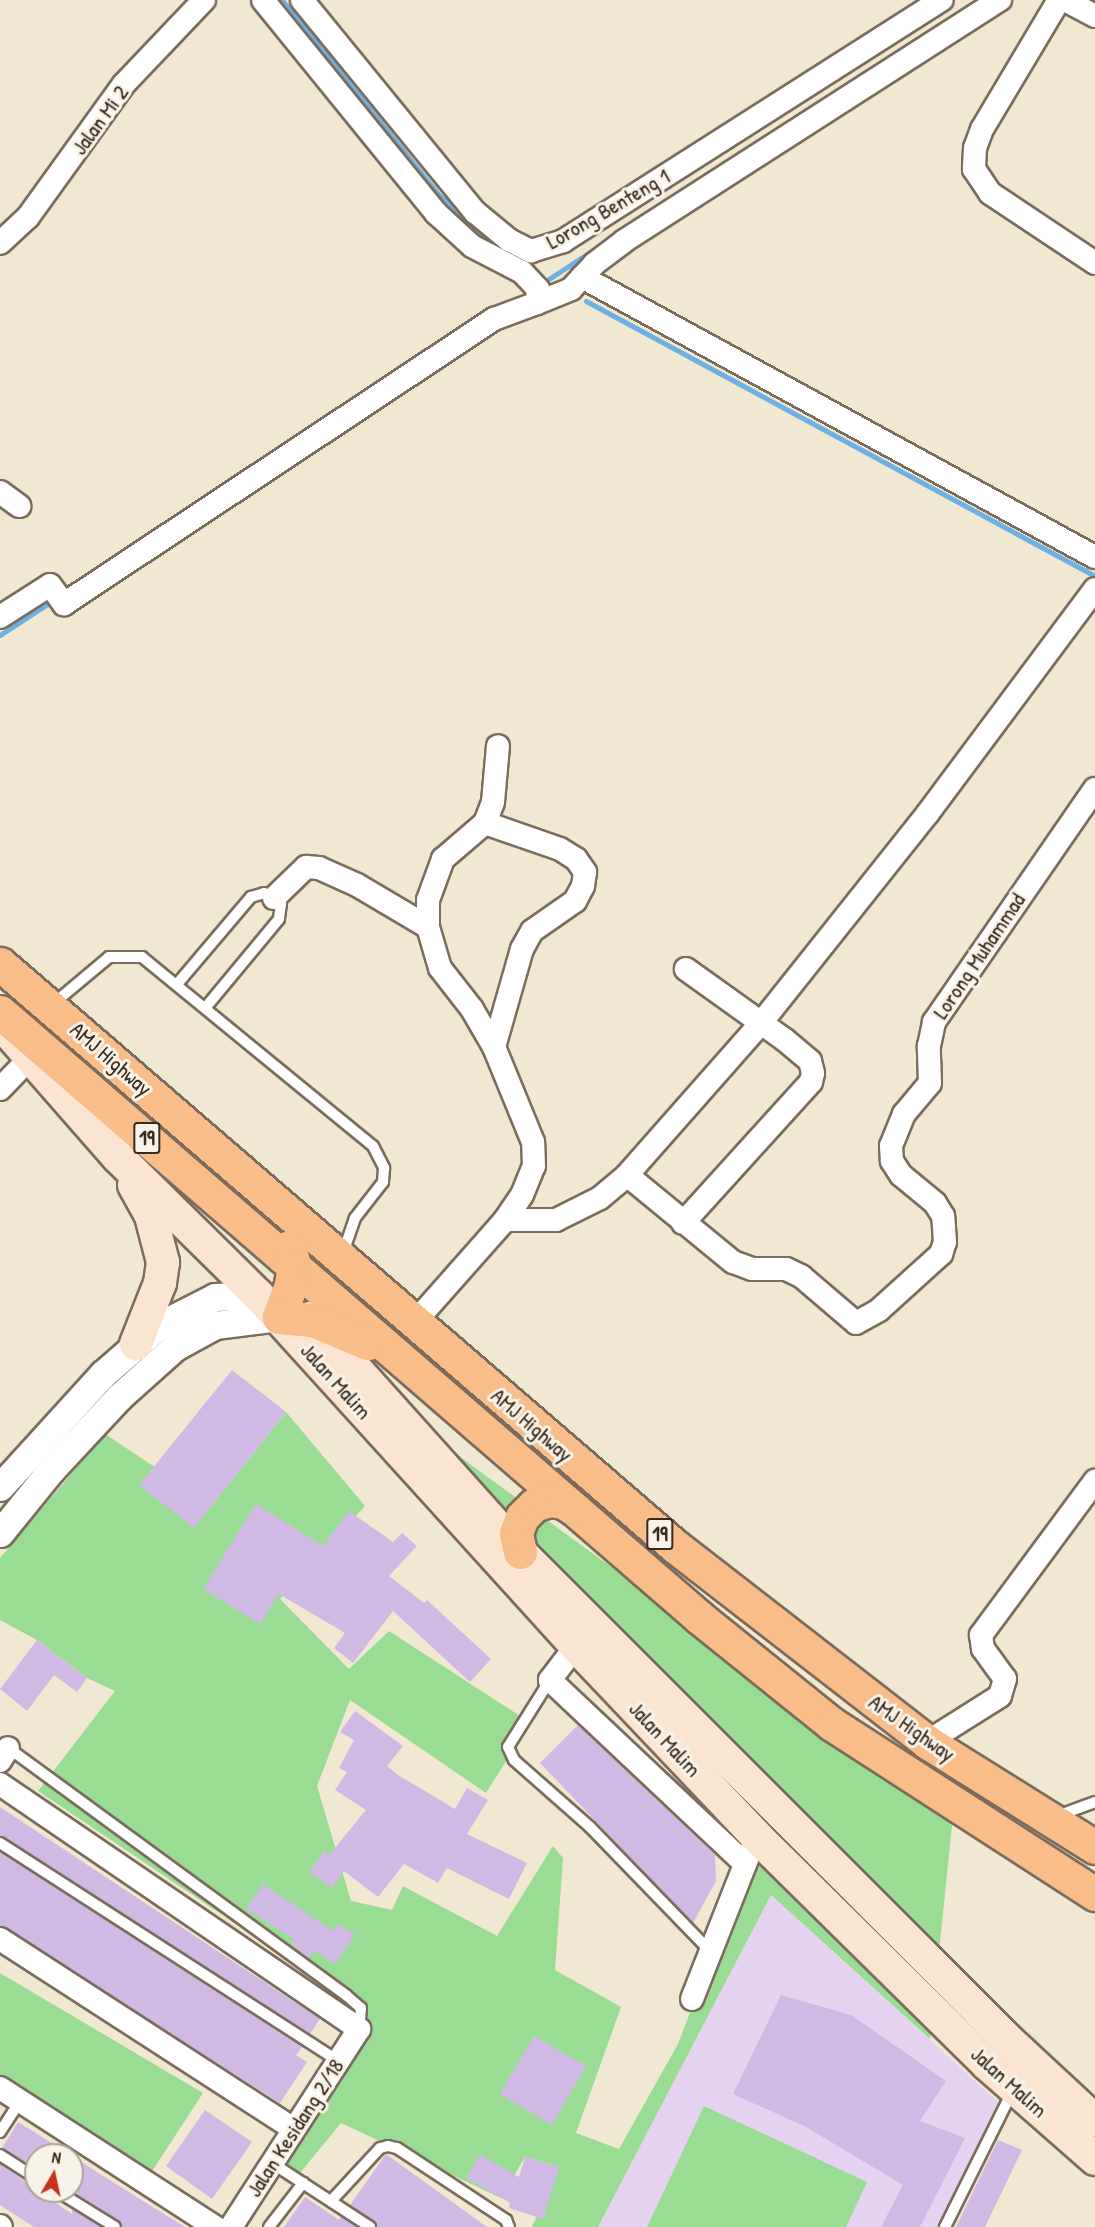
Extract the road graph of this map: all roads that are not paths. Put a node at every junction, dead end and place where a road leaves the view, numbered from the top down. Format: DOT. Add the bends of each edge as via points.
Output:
graph roads {
  1 [pos="204,0"];
  2 [pos="263,0"];
  3 [pos="302,0"];
  4 [pos="942,0"];
  5 [pos="1000,0"];
  6 [pos="1059,0"];
  7 [pos="1065,0"];
  8 [pos="1095,16"];
  9 [pos="0,243"];
  10 [pos="517,262"];
  11 [pos="1095,263"];
  12 [pos="582,277"];
  13 [pos="537,296"];
  14 [pos="0,492"];
  15 [pos="19,506"];
  16 [pos="1095,557"];
  17 [pos="1094,594"];
  18 [pos="0,617"];
  19 [pos="498,746"];
  20 [pos="1095,789"];
  21 [pos="485,823"];
  22 [pos="274,898"];
  23 [pos="428,927"];
  24 [pos="0,964"];
  25 [pos="686,969"];
  26 [pos="178,983"];
  27 [pos="51,1006"];
  28 [pos="206,1007"];
  29 [pos="0,1012"];
  30 [pos="0,1022"];
  31 [pos="761,1023"];
  32 [pos="494,1047"];
  33 [pos="29,1059"];
  34 [pos="0,1089"];
  35 [pos="118,1157"];
  36 [pos="627,1175"];
  37 [pos="255,1182"];
  38 [pos="505,1220"];
  39 [pos="683,1223"];
  40 [pos="342,1258"];
  41 [pos="294,1265"];
  42 [pos="284,1308"];
  43 [pos="414,1323"];
  44 [pos="136,1344"];
  45 [pos="462,1412"];
  46 [pos="1095,1481"];
  47 [pos="0,1487"];
  48 [pos="578,1511"];
  49 [pos="0,1533"];
  50 [pos="520,1552"];
  51 [pos="576,1646"];
  52 [pos="550,1680"];
  53 [pos="927,1742"];
  54 [pos="3,1750"];
  55 [pos="0,1784"];
  56 [pos="1095,1802"];
  57 [pos="1049,1819"];
  58 [pos="757,1836"];
  59 [pos="0,1843"];
  60 [pos="1095,1847"];
  61 [pos="745,1864"];
  62 [pos="1095,1894"];
  63 [pos="0,1940"];
  64 [pos="711,1952"];
  65 [pos="692,1999"];
  66 [pos="359,2029"];
  67 [pos="338,2061"];
  68 [pos="0,2088"];
  69 [pos="1014,2088"];
  70 [pos="20,2101"];
  71 [pos="1095,2121"];
  72 [pos="294,2129"];
  73 [pos="0,2132"];
  74 [pos="0,2155"];
  75 [pos="1095,2159"];
  76 [pos="272,2163"];
  77 [pos="24,2170"];
  78 [pos="303,2183"];
  79 [pos="331,2201"];
  80 [pos="76,2203"];
  81 [pos="114,2227"];
  82 [pos="215,2227"];
  83 [pos="231,2227"];
  84 [pos="269,2227"];
  85 [pos="370,2227"];
  86 [pos="509,2227"];
  87 [pos="945,2227"];
  1 -- 9 [label="street, Jalan Mi 2" via="124,84 28,217"];
  2 -- 10 [label="street" via="436,213 472,246"];
  3 -- 10 [label="street, Lorong Benteng 1"];
  4 -- 10 [label="street, Lorong Benteng 1" via="563,242"];
  5 -- 12 [label="street" via="624,241"];
  6 -- 11 [label="street" via="982,129 975,148 974,169 990,193"];
  7 -- 8 [label="street"];
  10 -- 13 [label="street"];
  12 -- 13 [label="street" via="571,289"];
  12 -- 16 [label="street"];
  13 -- 18 [label="street" via="494,319 64,604 50,585"];
  14 -- 15 [label="street"];
  17 -- 31 [label="street" via="928,813"];
  19 -- 21 [label="street" via="495,794"];
  20 -- 39 [label="street, Lorong Muhammad" via="940,1011 930,1033 930,1083 894,1130 892,1161 943,1216 941,1254 879,1310 856,1323 801,1276 786,1269 752,1269 733,1262"];
  21 -- 23 [label="street" via="443,859 430,890"];
  21 -- 32 [label="street" via="560,849 576,859 585,872 575,901 532,932 522,949"];
  22 -- 23 [label="street" via="306,867 319,868 357,885"];
  22 -- 26 [label="lane" via="264,893 251,897"];
  22 -- 28 [label="lane" via="281,904 279,919"];
  23 -- 32 [label="street" via="440,968 472,1009"];
  24 -- 27 [label="highway, AMJ Highway / 19"];
  25 -- 31 [label="street"];
  26 -- 27 [label="lane" via="142,957 109,957"];
  26 -- 28 [label="lane"];
  27 -- 37 [label="highway, AMJ Highway / 19"];
  28 -- 40 [label="lane" via="373,1146 381,1157 383,1182 355,1218"];
  29 -- 41 [label="highway, AMJ Highway / 19"];
  30 -- 33 [label="main road, Jalan Malim / 19"];
  31 -- 36 [label="street"];
  31 -- 39 [label="street" via="810,1061 811,1082"];
  32 -- 38 [label="street" via="533,1142 534,1166 522,1195"];
  33 -- 34 [label="street"];
  33 -- 35 [label="main road, Jalan Malim / 19"];
  35 -- 42 [label="main road, Jalan Malim / 19"];
  35 -- 44 [label="main road" via="151,1216 161,1245 160,1283"];
  36 -- 38 [label="street" via="600,1198 555,1220"];
  36 -- 39 [label="street"];
  37 -- 40 [label="highway, AMJ Highway / 19"];
  37 -- 41 [label="highway" via="280,1220"];
  38 -- 43 [label="street"];
  40 -- 43 [label="highway, AMJ Highway / 19"];
  41 -- 42 [label="highway"];
  41 -- 45 [label="highway, AMJ Highway / 19"];
  42 -- 44 [label="street" via="237,1294 196,1305"];
  42 -- 45 [label="highway" via="370,1345"];
  42 -- 49 [label="street" via="215,1325 175,1347 119,1397 51,1470"];
  42 -- 50 [label="main road, Jalan Malim / 19"];
  42 -- 51 [label="main road, Jalan Malim / 19"];
  43 -- 53 [label="highway, AMJ Highway / 19" via="676,1547"];
  44 -- 47 [label="street" via="29,1451"];
  45 -- 48 [label="highway, AMJ Highway / 19"];
  46 -- 53 [label="street" via="981,1635 982,1648 1005,1678 1000,1695"];
  48 -- 50 [label="highway" via="563,1502 549,1500 534,1505 522,1517 516,1533"];
  48 -- 62 [label="highway, AMJ Highway / 19" via="700,1618 831,1724"];
  50 -- 71 [label="main road, Jalan Malim / 19" via="1009,2041"];
  51 -- 52 [label="street"];
  51 -- 58 [label="main road, Jalan Malim / 19"];
  52 -- 61 [label="street"];
  52 -- 64 [label="lane" via="508,1747 514,1760 590,1827"];
  53 -- 57 [label="highway, AMJ Highway / 19"];
  54 -- 66 [label="lane" via="347,1996 362,2008"];
  55 -- 66 [label="street"];
  56 -- 57 [label="lane"];
  57 -- 60 [label="highway, AMJ Highway / 19"];
  58 -- 61 [label="street"];
  58 -- 69 [label="main road, Jalan Malim / 19"];
  59 -- 67 [label="lane"];
  61 -- 64 [label="street"];
  63 -- 72 [label="street"];
  64 -- 65 [label="street"];
  66 -- 67 [label="street, Jalan Kesidang 2/18"];
  67 -- 72 [label="street, Jalan Kesidang 2/18"];
  68 -- 70 [label="street"];
  69 -- 75 [label="main road, Jalan Malim / 19"];
  69 -- 87 [label="lane"];
  70 -- 73 [label="lane"];
  70 -- 82 [label="street"];
  72 -- 76 [label="street, Jalan Kesidang 2/18"];
  74 -- 77 [label="lane"];
  76 -- 78 [label="lane"];
  76 -- 83 [label="street, Jalan Kesidang 2/18"];
  78 -- 79 [label="lane"];
  78 -- 84 [label="lane"];
  79 -- 85 [label="lane"];
  79 -- 86 [label="lane" via="380,2148 388,2146 397,2148 496,2213"];
  80 -- 81 [label="lane"];
}
